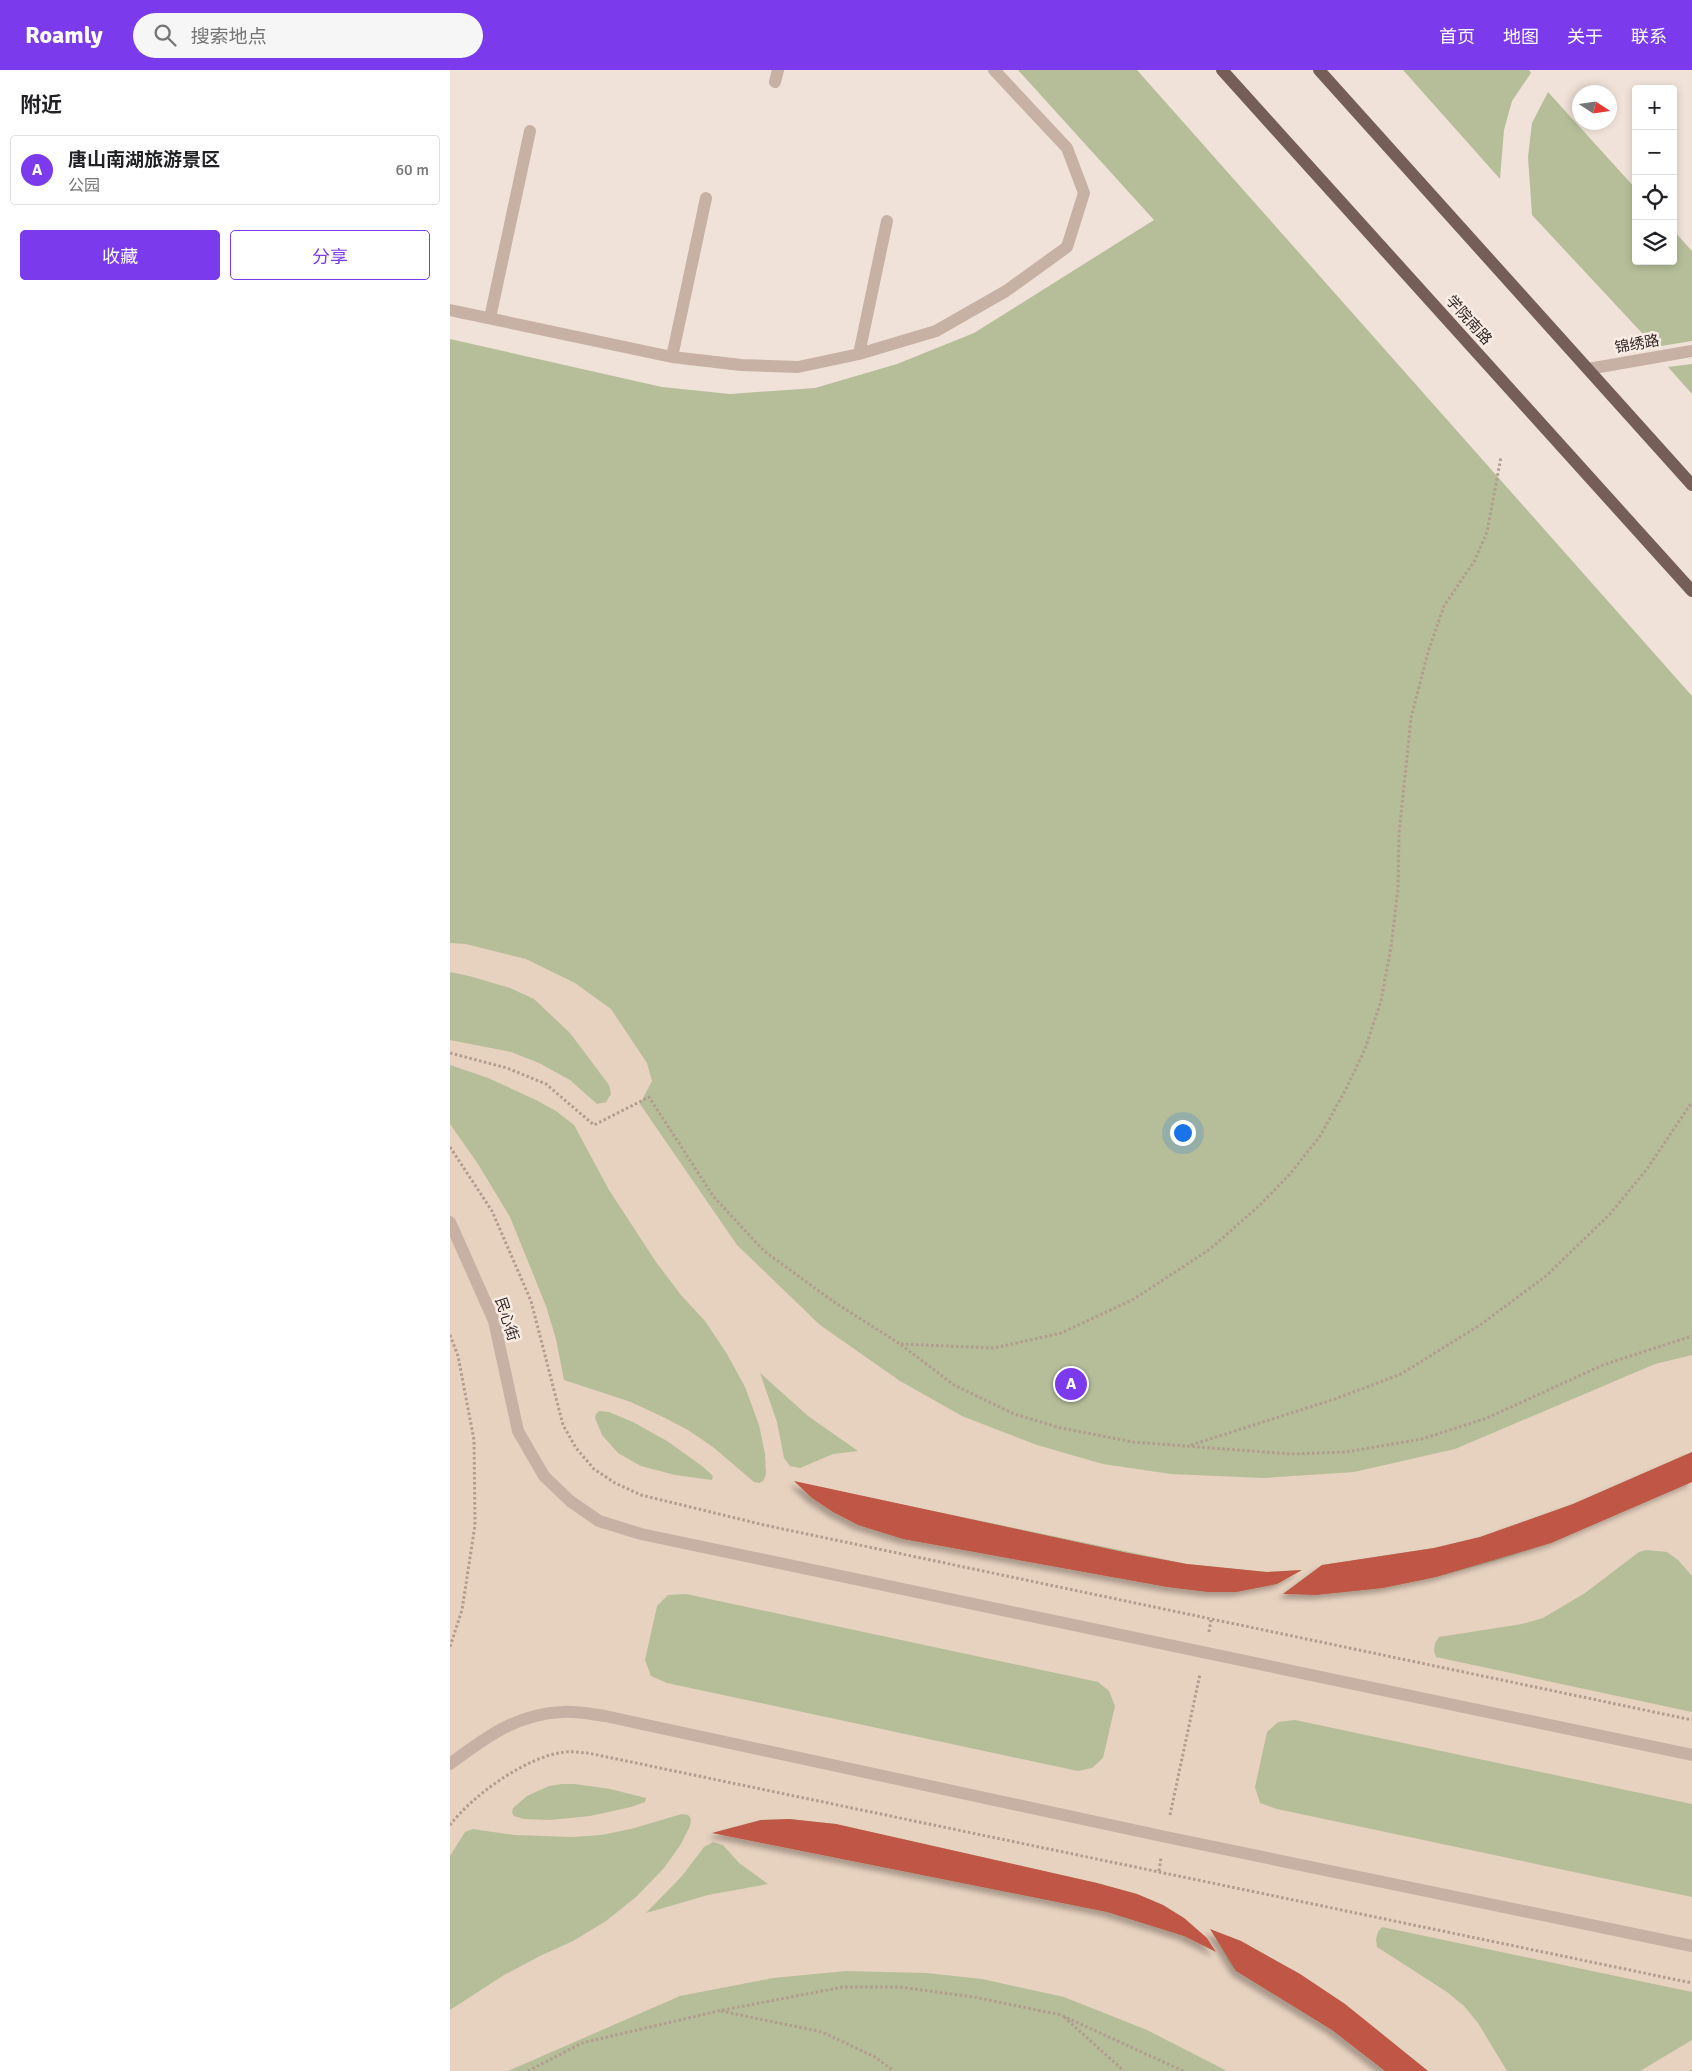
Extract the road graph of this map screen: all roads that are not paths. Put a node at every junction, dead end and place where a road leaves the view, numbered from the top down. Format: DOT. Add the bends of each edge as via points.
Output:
graph roads {
  1 [pos="994,70"];
  2 [pos="1222,70"];
  3 [pos="1319,70"];
  4 [pos="530,131"];
  5 [pos="706,198"];
  6 [pos="887,221"];
  7 [pos="450,310"];
  8 [pos="490,318"];
  9 [pos="1692,351"];
  10 [pos="859,354"];
  11 [pos="672,357"];
  12 [pos="1588,369"];
  13 [pos="1692,485"];
  14 [pos="1692,592"];
  15 [pos="450,1222"];
  16 [pos="1692,1755"];
  17 [pos="450,1764"];
  18 [pos="1692,1946"];
  1 -- 10 [label="street" via="1067,148 1084,193 1067,247 1006,291 936,331"];
  2 -- 14 [label="main road, 学院南路"];
  3 -- 12 [label="main road"];
  4 -- 8 [label="street"];
  5 -- 11 [label="street"];
  6 -- 10 [label="street"];
  7 -- 8 [label="street"];
  8 -- 11 [label="street"];
  9 -- 12 [label="street, 锦绣路"];
  10 -- 11 [label="street" via="798,367 741,365"];
  12 -- 13 [label="main road"];
  15 -- 16 [label="street, 民心街" via="494,1321 518,1431 544,1476 599,1521 640,1534"];
  17 -- 18 [label="street" via="494,1732 527,1718 562,1712 605,1716"];
}
